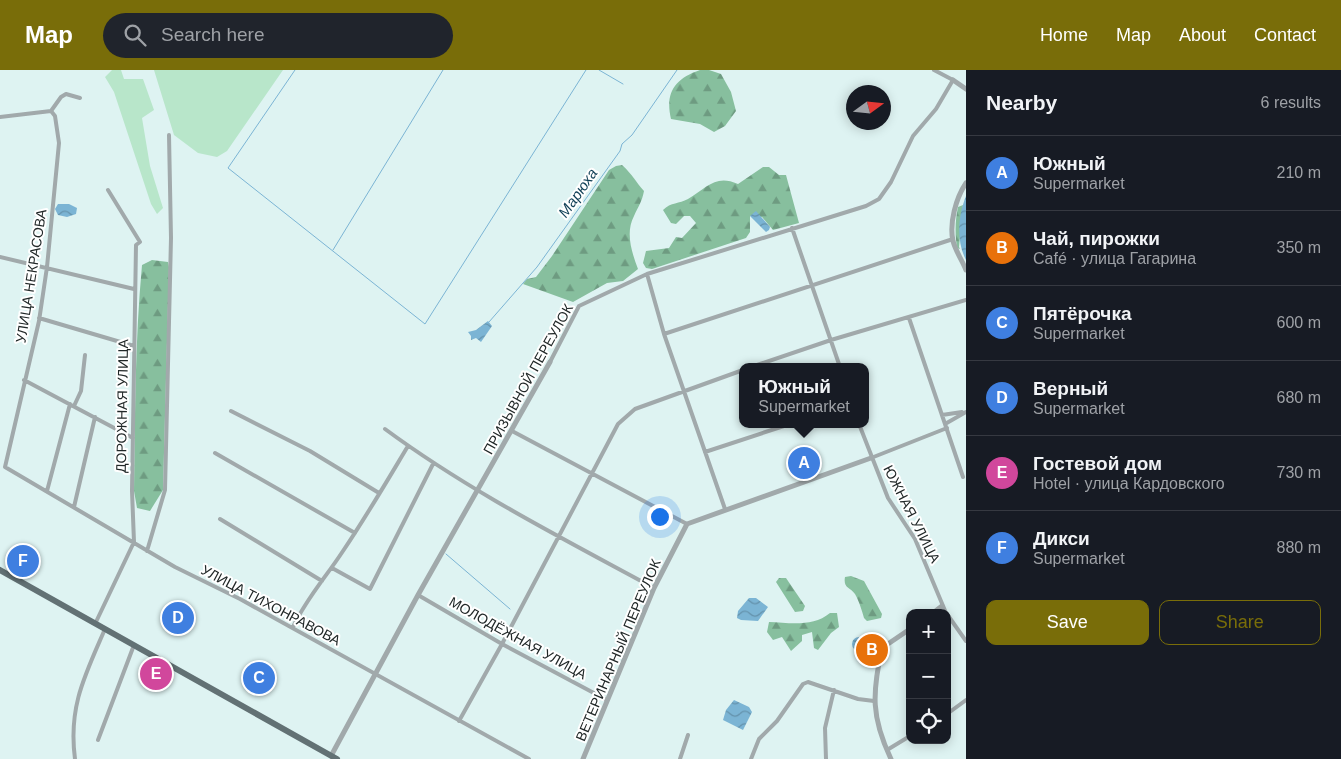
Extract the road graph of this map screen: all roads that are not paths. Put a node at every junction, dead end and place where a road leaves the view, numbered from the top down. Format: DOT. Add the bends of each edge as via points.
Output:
graph roads {
  1 [pos="934,70"];
  2 [pos="953,80"];
  3 [pos="966,90"];
  4 [pos="80,98"];
  5 [pos="51,111"];
  6 [pos="0,118"];
  7 [pos="168,135"];
  8 [pos="966,183"];
  9 [pos="108,190"];
  10 [pos="792,228"];
  11 [pos="953,239"];
  12 [pos="0,257"];
  13 [pos="47,267"];
  14 [pos="966,270"];
  15 [pos="647,274"];
  16 [pos="811,286"];
  17 [pos="134,289"];
  18 [pos="966,300"];
  19 [pos="39,318"];
  20 [pos="909,318"];
  21 [pos="664,334"];
  22 [pos="831,340"];
  23 [pos="134,346"];
  24 [pos="85,355"];
  25 [pos="550,362"];
  26 [pos="763,363"];
  27 [pos="839,363"];
  28 [pos="739,371"];
  29 [pos="24,380"];
  30 [pos="684,390"];
  31 [pos="72,405"];
  32 [pos="231,412"];
  33 [pos="966,412"];
  34 [pos="942,414"];
  35 [pos="95,417"];
  36 [pos="946,426"];
  37 [pos="778,428"];
  38 [pos="860,428"];
  39 [pos="385,429"];
  40 [pos="512,431"];
  41 [pos="133,438"];
  42 [pos="408,446"];
  43 [pos="705,452"];
  44 [pos="215,453"];
  45 [pos="871,458"];
  46 [pos="433,464"];
  47 [pos="5,467"];
  48 [pos="592,474"];
  49 [pos="963,478"];
  50 [pos="46,491"];
  51 [pos="478,492"];
  52 [pos="379,493"];
  53 [pos="74,507"];
  54 [pos="725,509"];
  55 [pos="220,519"];
  56 [pos="687,524"];
  57 [pos="355,532"];
  58 [pos="559,536"];
  59 [pos="134,542"];
  60 [pos="147,551"];
  61 [pos="332,568"];
  62 [pos="0,570"];
  63 [pos="322,581"];
  64 [pos="654,588"];
  65 [pos="418,595"];
  66 [pos="942,606"];
  67 [pos="938,609"];
  68 [pos="944,609"];
  69 [pos="951,619"];
  70 [pos="96,624"];
  71 [pos="293,628"];
  72 [pos="105,629"];
  73 [pos="906,632"];
  74 [pos="966,641"];
  75 [pos="502,644"];
  76 [pos="134,646"];
  77 [pos="375,673"];
  78 [pos="834,690"];
  79 [pos="608,700"];
  80 [pos="966,700"];
  81 [pos="874,701"];
  82 [pos="951,711"];
  83 [pos="459,721"];
  84 [pos="688,736"];
  85 [pos="906,738"];
  86 [pos="98,740"];
  87 [pos="887,750"];
  88 [pos="332,758"];
  89 [pos="75,759"];
  90 [pos="529,759"];
  91 [pos="583,759"];
  92 [pos="680,759"];
  93 [pos="751,759"];
  94 [pos="826,759"];
  95 [pos="891,759"];
  1 -- 2 [label="street"];
  2 -- 3 [label="street"];
  2 -- 10 [label="street, ПРИЗЫВНОЙ ПЕРЕУЛОК" via="936,109 913,136 879,199 866,206"];
  4 -- 5 [label="street" via="66,94"];
  5 -- 6 [label="street"];
  5 -- 13 [label="street, УЛИЦА НЕКРАСОВА" via="55,116 59,143"];
  7 -- 60 [label="street" via="171,238 165,490"];
  8 -- 11 [label="street" via="954,214"];
  9 -- 17 [label="street, ДОРОЖНАЯ УЛИЦА" via="140,242 136,245"];
  10 -- 15 [label="street, ПРИЗЫВНОЙ ПЕРЕУЛОК"];
  10 -- 16 [label="street"];
  11 -- 14 [label="street"];
  11 -- 16 [label="street"];
  12 -- 13 [label="street"];
  13 -- 17 [label="street"];
  13 -- 19 [label="street, УЛИЦА НЕКРАСОВА"];
  15 -- 21 [label="street"];
  15 -- 25 [label="street, ПРИЗЫВНОЙ ПЕРЕУЛОК" via="579,306"];
  16 -- 21 [label="street"];
  16 -- 22 [label="street"];
  17 -- 23 [label="street, ДОРОЖНАЯ УЛИЦА"];
  18 -- 20 [label="street"];
  19 -- 23 [label="street"];
  19 -- 29 [label="street, УЛИЦА НЕКРАСОВА"];
  20 -- 22 [label="street"];
  20 -- 34 [label="street"];
  21 -- 30 [label="street"];
  22 -- 26 [label="street"];
  22 -- 27 [label="street"];
  23 -- 41 [label="street, ДОРОЖНАЯ УЛИЦА"];
  24 -- 31 [label="street" via="81,391"];
  25 -- 40 [label="street, ПРИЗЫВНОЙ ПЕРЕУЛОК"];
  28 -- 30 [label="street"];
  29 -- 31 [label="street"];
  29 -- 47 [label="street, УЛИЦА НЕКРАСОВА"];
  30 -- 43 [label="street"];
  30 -- 48 [label="street" via="635,409 618,424"];
  31 -- 35 [label="street"];
  31 -- 50 [label="street"];
  32 -- 52 [label="street" via="310,451"];
  33 -- 34 [label="street"];
  33 -- 36 [label="street"];
  34 -- 36 [label="street"];
  35 -- 41 [label="street"];
  35 -- 53 [label="street"];
  36 -- 45 [label="street"];
  36 -- 49 [label="street"];
  37 -- 43 [label="street"];
  38 -- 45 [label="street, ЮЖНАЯ УЛИЦА"];
  39 -- 42 [label="street"];
  40 -- 48 [label="street"];
  40 -- 51 [label="street, ПРИЗЫВНОЙ ПЕРЕУЛОК"];
  41 -- 59 [label="street, ДОРОЖНАЯ УЛИЦА"];
  42 -- 46 [label="street"];
  42 -- 52 [label="street"];
  43 -- 54 [label="street"];
  44 -- 57 [label="street"];
  45 -- 54 [label="street"];
  45 -- 66 [label="street, ЮЖНАЯ УЛИЦА" via="888,498 915,539"];
  46 -- 51 [label="street"];
  46 -- 61 [label="street" via="370,589"];
  47 -- 50 [label="street, УЛИЦА ТИХОНРАВОВА"];
  48 -- 56 [label="street"];
  48 -- 58 [label="street"];
  50 -- 53 [label="street, УЛИЦА ТИХОНРАВОВА"];
  51 -- 58 [label="street"];
  51 -- 65 [label="street, ПРИЗЫВНОЙ ПЕРЕУЛОК"];
  52 -- 57 [label="street"];
  53 -- 59 [label="street, УЛИЦА ТИХОНРАВОВА"];
  54 -- 56 [label="street"];
  55 -- 63 [label="street"];
  56 -- 64 [label="street, ВЕТЕРИНАРНЫЙ ПЕРЕУЛОК"];
  57 -- 61 [label="street"];
  58 -- 64 [label="street"];
  58 -- 75 [label="street"];
  59 -- 60 [label="street, УЛИЦА ТИХОНРАВОВА"];
  59 -- 70 [label="street, ДОРОЖНАЯ УЛИЦА"];
  60 -- 71 [label="street, УЛИЦА ТИХОНРАВОВА"];
  61 -- 63 [label="street"];
  62 -- 70 [label="main road"];
  63 -- 71 [label="street"];
  64 -- 79 [label="street, ВЕТЕРИНАРНЫЙ ПЕРЕУЛОК"];
  65 -- 75 [label="street, МОЛОДЁЖНАЯ УЛИЦА"];
  65 -- 77 [label="street, ПРИЗЫВНОЙ ПЕРЕУЛОК"];
  66 -- 67 [label="street"];
  66 -- 68 [label="street, ЮЖНАЯ УЛИЦА"];
  69 -- 74 [label="street, ЮЖНАЯ УЛИЦА"];
  70 -- 72 [label="main road"];
  71 -- 77 [label="street, УЛИЦА ТИХОНРАВОВА"];
  72 -- 76 [label="main road"];
  72 -- 89 [label="street" via="77,697 73,720"];
  73 -- 81 [label="street" via="882,648"];
  75 -- 79 [label="street, МОЛОДЁЖНАЯ УЛИЦА"];
  75 -- 83 [label="street"];
  76 -- 86 [label="street"];
  76 -- 88 [label="main road"];
  77 -- 83 [label="street, УЛИЦА ТИХОНРАВОВА"];
  77 -- 88 [label="street, ПРИЗЫВНОЙ ПЕРЕУЛОК"];
  78 -- 81 [label="street"];
  78 -- 93 [label="street" via="808,682 803,684 760,739"];
  78 -- 94 [label="street" via="826,728"];
  79 -- 91 [label="street, ВЕТЕРИНАРНЫЙ ПЕРЕУЛОК"];
  80 -- 82 [label="street"];
  81 -- 87 [label="street" via="874,713"];
  83 -- 90 [label="street, УЛИЦА ТИХОНРАВОВА"];
  84 -- 92 [label="street"];
  85 -- 87 [label="street"];
  87 -- 95 [label="street"];
}
